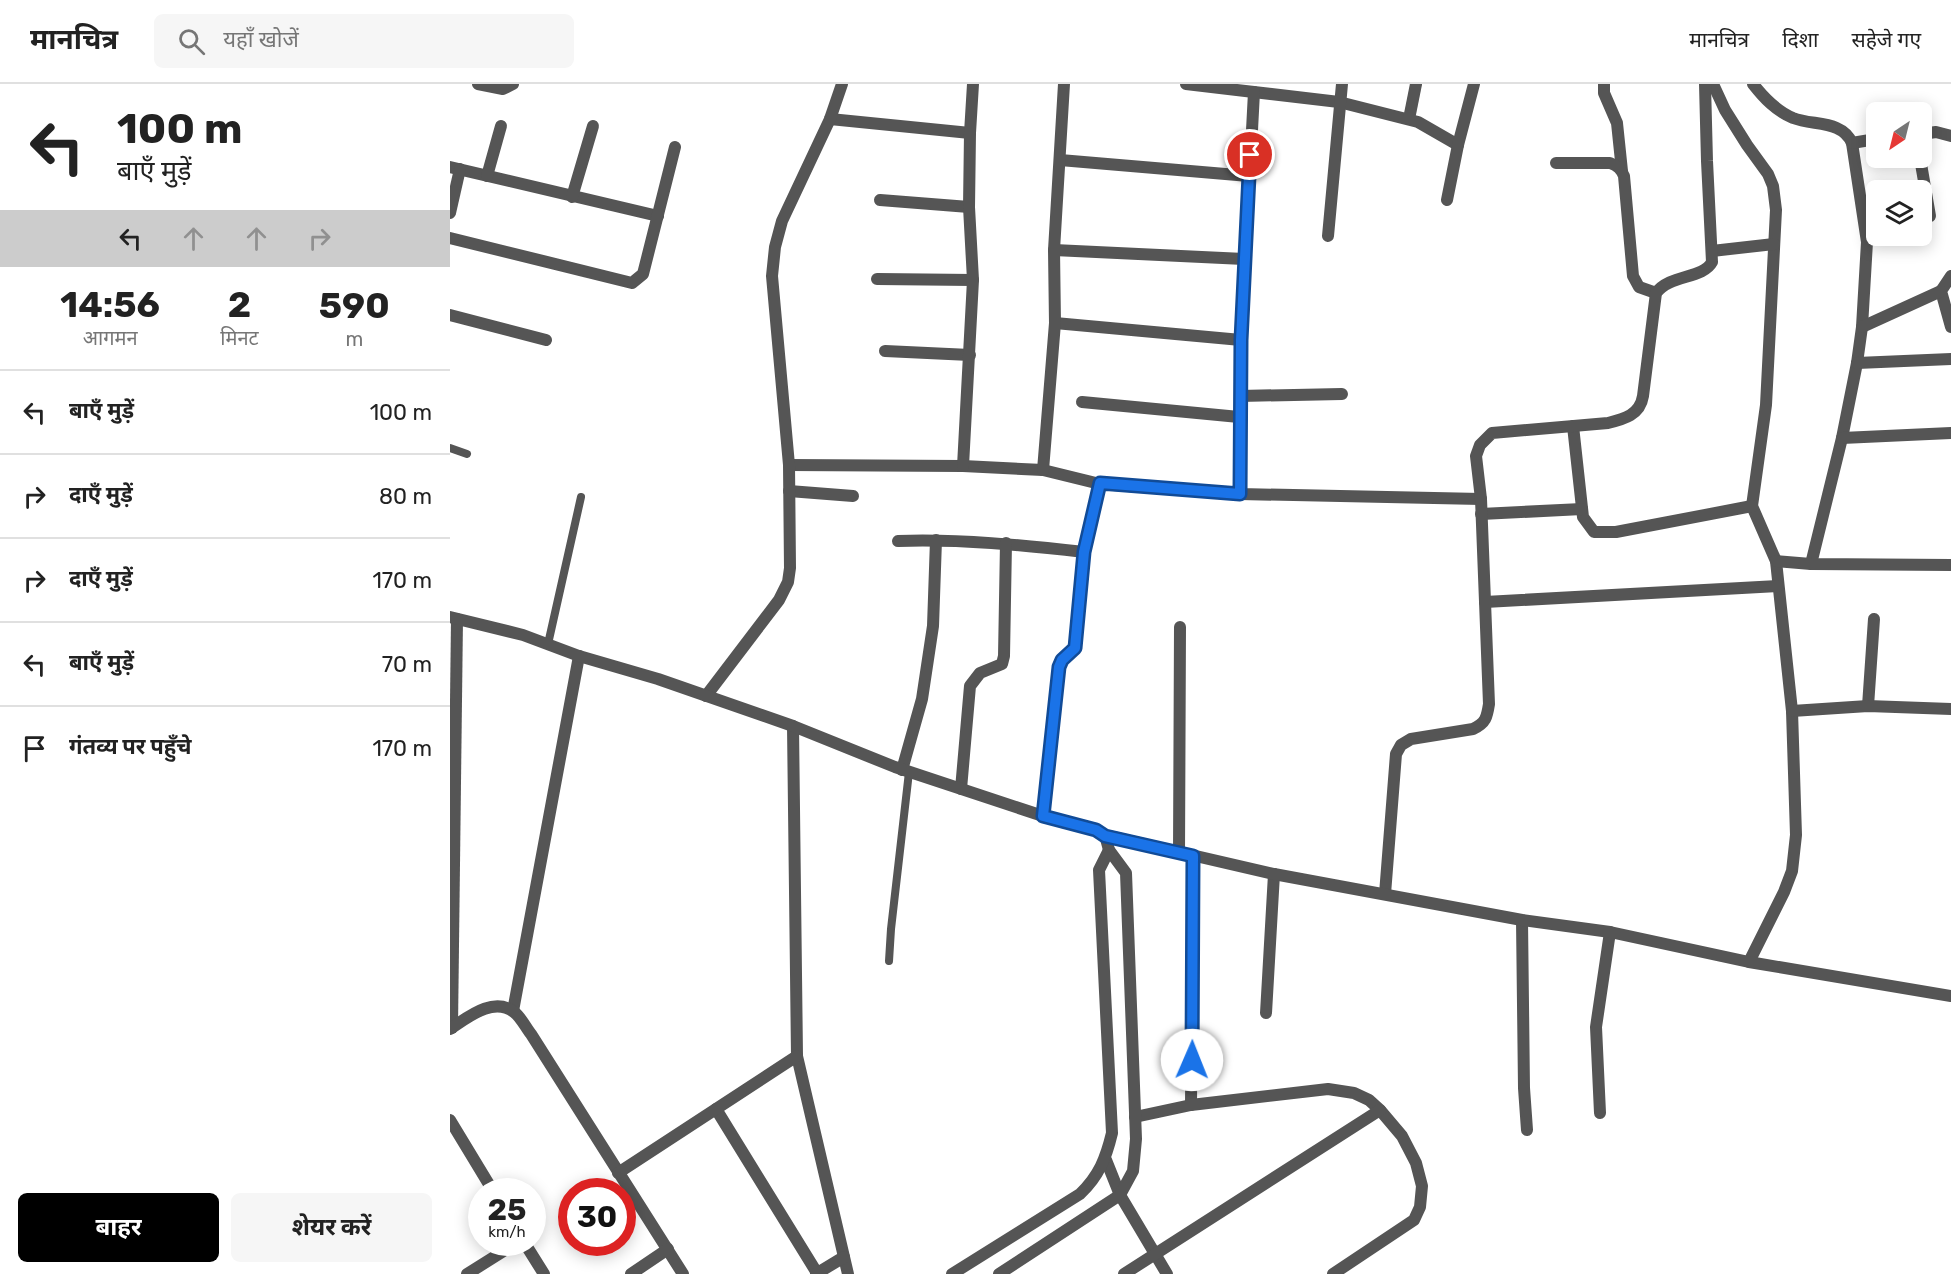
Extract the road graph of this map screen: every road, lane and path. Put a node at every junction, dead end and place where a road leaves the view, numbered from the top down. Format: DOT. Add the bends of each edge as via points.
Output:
graph roads {
  1 [pos="478,84"];
  2 [pos="513,84"];
  3 [pos="842,84"];
  4 [pos="973,84"];
  5 [pos="1064,84"];
  6 [pos="1186,84"];
  7 [pos="1342,84"];
  8 [pos="1416,84"];
  9 [pos="1474,84"];
  10 [pos="1604,84"];
  11 [pos="1705,84"];
  12 [pos="1713,84"];
  13 [pos="1753,84"];
  14 [pos="1254,92"];
  15 [pos="1339,102"];
  16 [pos="830,119"];
  17 [pos="1409,119"];
  18 [pos="501,126"];
  19 [pos="593,126"];
  20 [pos="970,133"];
  21 [pos="1932,133"];
  22 [pos="1951,136"];
  23 [pos="1866,141"];
  24 [pos="1852,143"];
  25 [pos="1458,145"];
  26 [pos="675,147"];
  27 [pos="1060,160"];
  28 [pos="1556,163"];
  29 [pos="455,168"];
  30 [pos="1622,171"];
  31 [pos="487,176"];
  32 [pos="1249,176"];
  33 [pos="572,197"];
  34 [pos="880,200"];
  35 [pos="1447,200"];
  36 [pos="969,207"];
  37 [pos="450,213"];
  38 [pos="658,216"];
  39 [pos="1328,236"];
  40 [pos="450,238"];
  41 [pos="1774,244"];
  42 [pos="1054,250"];
  43 [pos="1712,250"];
  44 [pos="1244,259"];
  45 [pos="1951,276"];
  46 [pos="877,279"];
  47 [pos="973,280"];
  48 [pos="1941,291"];
  49 [pos="1656,293"];
  50 [pos="450,315"];
  51 [pos="1055,323"];
  52 [pos="1862,327"];
  53 [pos="1951,327"];
  54 [pos="546,340"];
  55 [pos="1241,340"];
  56 [pos="885,351"];
  57 [pos="970,355"];
  58 [pos="1951,359"];
  59 [pos="1857,363"];
  60 [pos="1342,394"];
  61 [pos="1240,396"];
  62 [pos="1082,402"];
  63 [pos="1239,417"];
  64 [pos="1573,426"];
  65 [pos="1951,433"];
  66 [pos="1842,438"];
  67 [pos="450,448"];
  68 [pos="467,454"];
  69 [pos="789,465"];
  70 [pos="963,466"];
  71 [pos="1043,470"];
  72 [pos="1100,483"];
  73 [pos="789,491"];
  74 [pos="1240,494"];
  75 [pos="853,496"];
  76 [pos="581,497"];
  77 [pos="1481,499"];
  78 [pos="1752,506"];
  79 [pos="1582,509"];
  80 [pos="1481,514"];
  81 [pos="936,540"];
  82 [pos="898,541"];
  83 [pos="1006,543"];
  84 [pos="1084,552"];
  85 [pos="1776,561"];
  86 [pos="1811,564"];
  87 [pos="1951,565"];
  88 [pos="1778,586"];
  89 [pos="1485,602"];
  90 [pos="453,618"];
  91 [pos="1874,619"];
  92 [pos="1180,627"];
  93 [pos="548,644"];
  94 [pos="579,656"];
  95 [pos="706,696"];
  96 [pos="1868,706"];
  97 [pos="1951,709"];
  98 [pos="1792,711"];
  99 [pos="453,722"];
  100 [pos="793,726"];
  101 [pos="906,771"];
  102 [pos="961,789"];
  103 [pos="1043,816"];
  104 [pos="453,819"];
  105 [pos="1105,836"];
  106 [pos="1110,850"];
  107 [pos="1179,853"];
  108 [pos="1193,856"];
  109 [pos="1274,874"];
  110 [pos="1385,894"];
  111 [pos="1522,920"];
  112 [pos="1610,932"];
  113 [pos="889,961"];
  114 [pos="1749,962"];
  115 [pos="1951,996"];
  116 [pos="513,1011"];
  117 [pos="1266,1013"];
  118 [pos="451,1028"];
  119 [pos="797,1056"];
  120 [pos="1191,1105"];
  121 [pos="716,1109"];
  122 [pos="1380,1110"];
  123 [pos="1600,1113"];
  124 [pos="1135,1117"];
  125 [pos="450,1120"];
  126 [pos="1527,1130"];
  127 [pos="1106,1160"];
  128 [pos="618,1173"];
  129 [pos="485,1178"];
  130 [pos="1120,1195"];
  131 [pos="668,1249"];
  132 [pos="496,1256"];
  133 [pos="533,1256"];
  134 [pos="1155,1256"];
  135 [pos="844,1257"];
  136 [pos="467,1274"];
  137 [pos="544,1274"];
  138 [pos="631,1274"];
  139 [pos="682,1274"];
  140 [pos="816,1274"];
  141 [pos="848,1274"];
  142 [pos="952,1274"];
  143 [pos="999,1274"];
  144 [pos="1124,1274"];
  145 [pos="1167,1274"];
  146 [pos="1333,1274"];
  1 -- 2 [label="street" via="503,89"];
  3 -- 16 [label="street"];
  4 -- 20 [label="street"];
  5 -- 27 [label="street"];
  6 -- 14 [label="street"];
  7 -- 15 [label="street"];
  8 -- 17 [label="street"];
  9 -- 25 [label="street"];
  10 -- 30 [label="street" via="1617,123"];
  11 -- 43 [label="street"];
  12 -- 41 [label="street" via="1773,186"];
  13 -- 24 [label="street" via="1778,109 1803,121 1837,127"];
  14 -- 15 [label="street"];
  14 -- 32 [label="street"];
  15 -- 17 [label="street"];
  15 -- 39 [label="street"];
  16 -- 20 [label="street"];
  16 -- 69 [label="street" via="782,220 775,247 772,276"];
  17 -- 25 [label="street"];
  18 -- 31 [label="street"];
  19 -- 33 [label="street"];
  20 -- 36 [label="street"];
  21 -- 22 [label="street"];
  23 -- 24 [label="street"];
  24 -- 52 [label="street" via="1867,242"];
  25 -- 35 [label="street"];
  26 -- 38 [label="street"];
  27 -- 32 [label="street"];
  27 -- 42 [label="street"];
  28 -- 30 [label="street" via="1610,163"];
  29 -- 31 [label="street"];
  29 -- 37 [label="street"];
  30 -- 49 [label="street" via="1633,276 1639,287"];
  31 -- 33 [label="street"];
  32 -- 44 [label="street"];
  33 -- 38 [label="street"];
  34 -- 36 [label="street"];
  36 -- 47 [label="street"];
  38 -- 40 [label="street" via="643,274 632,283"];
  41 -- 43 [label="street"];
  41 -- 78 [label="street" via="1766,405"];
  42 -- 44 [label="street"];
  42 -- 51 [label="street"];
  43 -- 49 [label="street" via="1710,267 1673,280"];
  44 -- 55 [label="street"];
  45 -- 48 [label="street"];
  46 -- 47 [label="street"];
  47 -- 57 [label="street"];
  48 -- 52 [label="street"];
  48 -- 53 [label="street"];
  49 -- 64 [label="street" via="1638,409 1622,420"];
  50 -- 54 [label="street"];
  51 -- 55 [label="street"];
  51 -- 71 [label="street"];
  52 -- 59 [label="street"];
  55 -- 61 [label="street"];
  56 -- 57 [label="street"];
  57 -- 70 [label="street"];
  58 -- 59 [label="street"];
  59 -- 66 [label="street"];
  60 -- 61 [label="street"];
  61 -- 63 [label="street"];
  62 -- 63 [label="street"];
  63 -- 74 [label="street"];
  64 -- 77 [label="street" via="1492,433 1485,438 1476,456"];
  64 -- 79 [label="street"];
  65 -- 66 [label="street"];
  66 -- 86 [label="street"];
  67 -- 68 [label="lane"];
  69 -- 70 [label="street"];
  69 -- 73 [label="street"];
  70 -- 71 [label="street"];
  71 -- 72 [label="street"];
  72 -- 74 [label="street"];
  72 -- 84 [label="street"];
  73 -- 75 [label="street"];
  73 -- 95 [label="street" via="788,582 779,600"];
  74 -- 77 [label="street"];
  76 -- 93 [label="lane"];
  77 -- 80 [label="street"];
  78 -- 79 [label="street" via="1606,533 1594,532 1587,525"];
  78 -- 85 [label="street"];
  79 -- 80 [label="street"];
  80 -- 89 [label="street"];
  81 -- 82 [label="street"];
  81 -- 83 [label="street"];
  81 -- 101 [label="street" via="933,626"];
  83 -- 84 [label="street"];
  83 -- 102 [label="street" via="1004,656 1002,664 980,674 970,686"];
  84 -- 103 [label="street" via="1075,648 1059,667"];
  85 -- 86 [label="street"];
  85 -- 88 [label="street"];
  86 -- 87 [label="street"];
  88 -- 89 [label="street"];
  88 -- 98 [label="street"];
  89 -- 110 [label="street" via="1487,719 1473,729 1410,739 1395,754"];
  90 -- 93 [label="street"];
  90 -- 99 [label="street"];
  91 -- 96 [label="street"];
  92 -- 107 [label="street"];
  93 -- 94 [label="street"];
  94 -- 95 [label="street"];
  94 -- 116 [label="street"];
  95 -- 100 [label="street"];
  96 -- 97 [label="street"];
  96 -- 98 [label="street"];
  98 -- 114 [label="street" via="1796,835 1792,872"];
  99 -- 104 [label="street"];
  100 -- 101 [label="street"];
  100 -- 119 [label="street"];
  101 -- 102 [label="street"];
  101 -- 113 [label="lane"];
  102 -- 103 [label="street"];
  103 -- 105 [label="street"];
  104 -- 118 [label="street"];
  105 -- 106 [label="street"];
  105 -- 107 [label="street"];
  106 -- 124 [label="street" via="1125,873"];
  106 -- 127 [label="street" via="1100,870 1112,1133"];
  107 -- 108 [label="street"];
  108 -- 109 [label="street"];
  108 -- 120 [label="street"];
  109 -- 110 [label="street"];
  109 -- 117 [label="street"];
  110 -- 111 [label="street"];
  111 -- 112 [label="street"];
  111 -- 126 [label="street"];
  112 -- 114 [label="street"];
  112 -- 123 [label="street" via="1596,1027"];
  114 -- 115 [label="street"];
  116 -- 118 [label="street" via="487,1007"];
  116 -- 128 [label="street"];
  119 -- 121 [label="street"];
  119 -- 135 [label="street"];
  120 -- 122 [label="street" via="1328,1089 1354,1093"];
  120 -- 124 [label="street"];
  121 -- 128 [label="street"];
  121 -- 140 [label="street"];
  122 -- 134 [label="street"];
  122 -- 146 [label="street" via="1402,1136 1416,1163 1422,1186 1420,1207 1414,1220"];
  124 -- 130 [label="street" via="1136,1157"];
  125 -- 129 [label="street"];
  127 -- 130 [label="street"];
  127 -- 142 [label="street" via="1093,1183 1080,1194"];
  128 -- 131 [label="street"];
  130 -- 134 [label="street"];
  130 -- 143 [label="street"];
  131 -- 138 [label="street"];
  131 -- 139 [label="street"];
  132 -- 136 [label="street"];
  133 -- 137 [label="street"];
  134 -- 144 [label="street"];
  134 -- 145 [label="street"];
  135 -- 140 [label="street"];
  135 -- 141 [label="street"];
}
